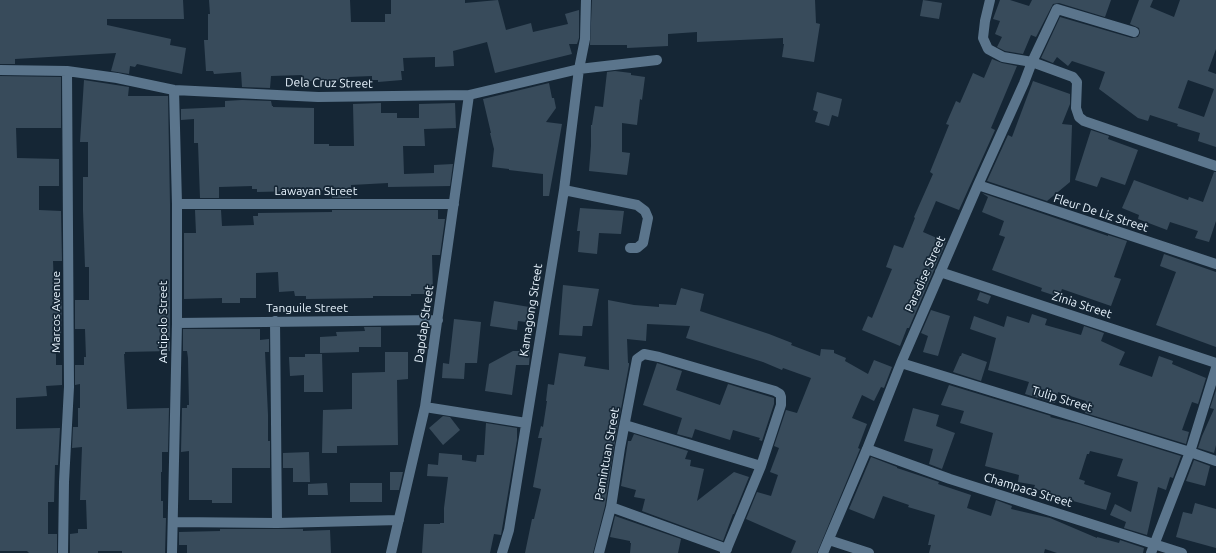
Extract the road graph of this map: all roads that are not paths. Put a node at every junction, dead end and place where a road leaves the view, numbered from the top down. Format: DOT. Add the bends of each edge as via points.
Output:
graph roads {
  1 [pos="586,0"];
  2 [pos="990,0"];
  3 [pos="1134,32"];
  4 [pos="657,60"];
  5 [pos="1032,62"];
  6 [pos="579,69"];
  7 [pos="0,70"];
  8 [pos="67,71"];
  9 [pos="174,90"];
  10 [pos="469,95"];
  11 [pos="1216,166"];
  12 [pos="978,185"];
  13 [pos="564,190"];
  14 [pos="177,204"];
  15 [pos="454,204"];
  16 [pos="630,248"];
  17 [pos="1216,264"];
  18 [pos="940,272"];
  19 [pos="438,320"];
  20 [pos="275,321"];
  21 [pos="177,323"];
  22 [pos="1216,362"];
  23 [pos="900,363"];
  24 [pos="1216,368"];
  25 [pos="425,407"];
  26 [pos="526,423"];
  27 [pos="625,425"];
  28 [pos="867,449"];
  29 [pos="1190,452"];
  30 [pos="1216,462"];
  31 [pos="761,466"];
  32 [pos="611,507"];
  33 [pos="399,520"];
  34 [pos="173,522"];
  35 [pos="277,523"];
  36 [pos="829,540"];
  37 [pos="1153,548"];
  38 [pos="726,551"];
  39 [pos="63,553"];
  40 [pos="172,553"];
  41 [pos="391,553"];
  42 [pos="502,553"];
  43 [pos="599,553"];
  44 [pos="823,553"];
  45 [pos="870,553"];
  46 [pos="1182,553"];
  1 -- 6 [label="street, Kamagong Street" via="585,39"];
  2 -- 5 [label="street" via="983,38 988,49 1003,57"];
  3 -- 5 [label="street, Paradise Street" via="1057,9"];
  4 -- 6 [label="street, Dela Cruz Street"];
  5 -- 11 [label="street" via="1073,77 1077,82 1076,108 1079,117 1084,121"];
  5 -- 12 [label="street, Paradise Street"];
  6 -- 10 [label="street, Dela Cruz Street"];
  6 -- 13 [label="street, Kamagong Street"];
  7 -- 8 [label="street, Dela Cruz Street"];
  8 -- 9 [label="street, Dela Cruz Street"];
  8 -- 39 [label="street, Marcos Avenue" via="69,387"];
  9 -- 10 [label="street, Dela Cruz Street" via="318,97"];
  9 -- 14 [label="street, Antipolo Street"];
  10 -- 15 [label="street, Dapdap Street"];
  12 -- 17 [label="street, Fleur De Liz Street"];
  12 -- 18 [label="street, Paradise Street"];
  13 -- 16 [label="street" via="637,205 645,211 648,218 643,243 637,248"];
  13 -- 26 [label="street, Kamagong Street"];
  14 -- 15 [label="street, Lawayan Street"];
  14 -- 21 [label="street, Antipolo Street"];
  15 -- 19 [label="street, Dapdap Street"];
  18 -- 22 [label="street, Zinia Street"];
  18 -- 23 [label="street, Paradise Street"];
  19 -- 20 [label="street, Tanguile Street"];
  19 -- 25 [label="street, Dapdap Street"];
  20 -- 21 [label="street, Tanguile Street"];
  20 -- 35 [label="street"];
  21 -- 34 [label="street, Antipolo Street"];
  23 -- 28 [label="street, Paradise Street"];
  23 -- 29 [label="street, Tulip Street"];
  24 -- 29 [label="street"];
  25 -- 26 [label="street"];
  25 -- 33 [label="street, Dapdap Street"];
  26 -- 42 [label="street, Kamagong Street" via="509,530"];
  27 -- 31 [label="street"];
  27 -- 31 [label="street, Pamintuan Street" via="637,359 644,354 775,391 780,394 781,405"];
  27 -- 32 [label="street, Pamintuan Street"];
  28 -- 36 [label="street, Paradise Street"];
  28 -- 37 [label="street, Champaca Street"];
  29 -- 30 [label="street, Tulip Street"];
  29 -- 37 [label="street"];
  31 -- 38 [label="street"];
  32 -- 38 [label="street"];
  32 -- 43 [label="street, Pamintuan Street"];
  33 -- 35 [label="street"];
  33 -- 41 [label="street, Dapdap Street"];
  34 -- 35 [label="street"];
  34 -- 40 [label="street, Antipolo Street"];
  36 -- 44 [label="street, Paradise Street"];
  36 -- 45 [label="street"];
  37 -- 46 [label="street, Champaca Street"];
}
